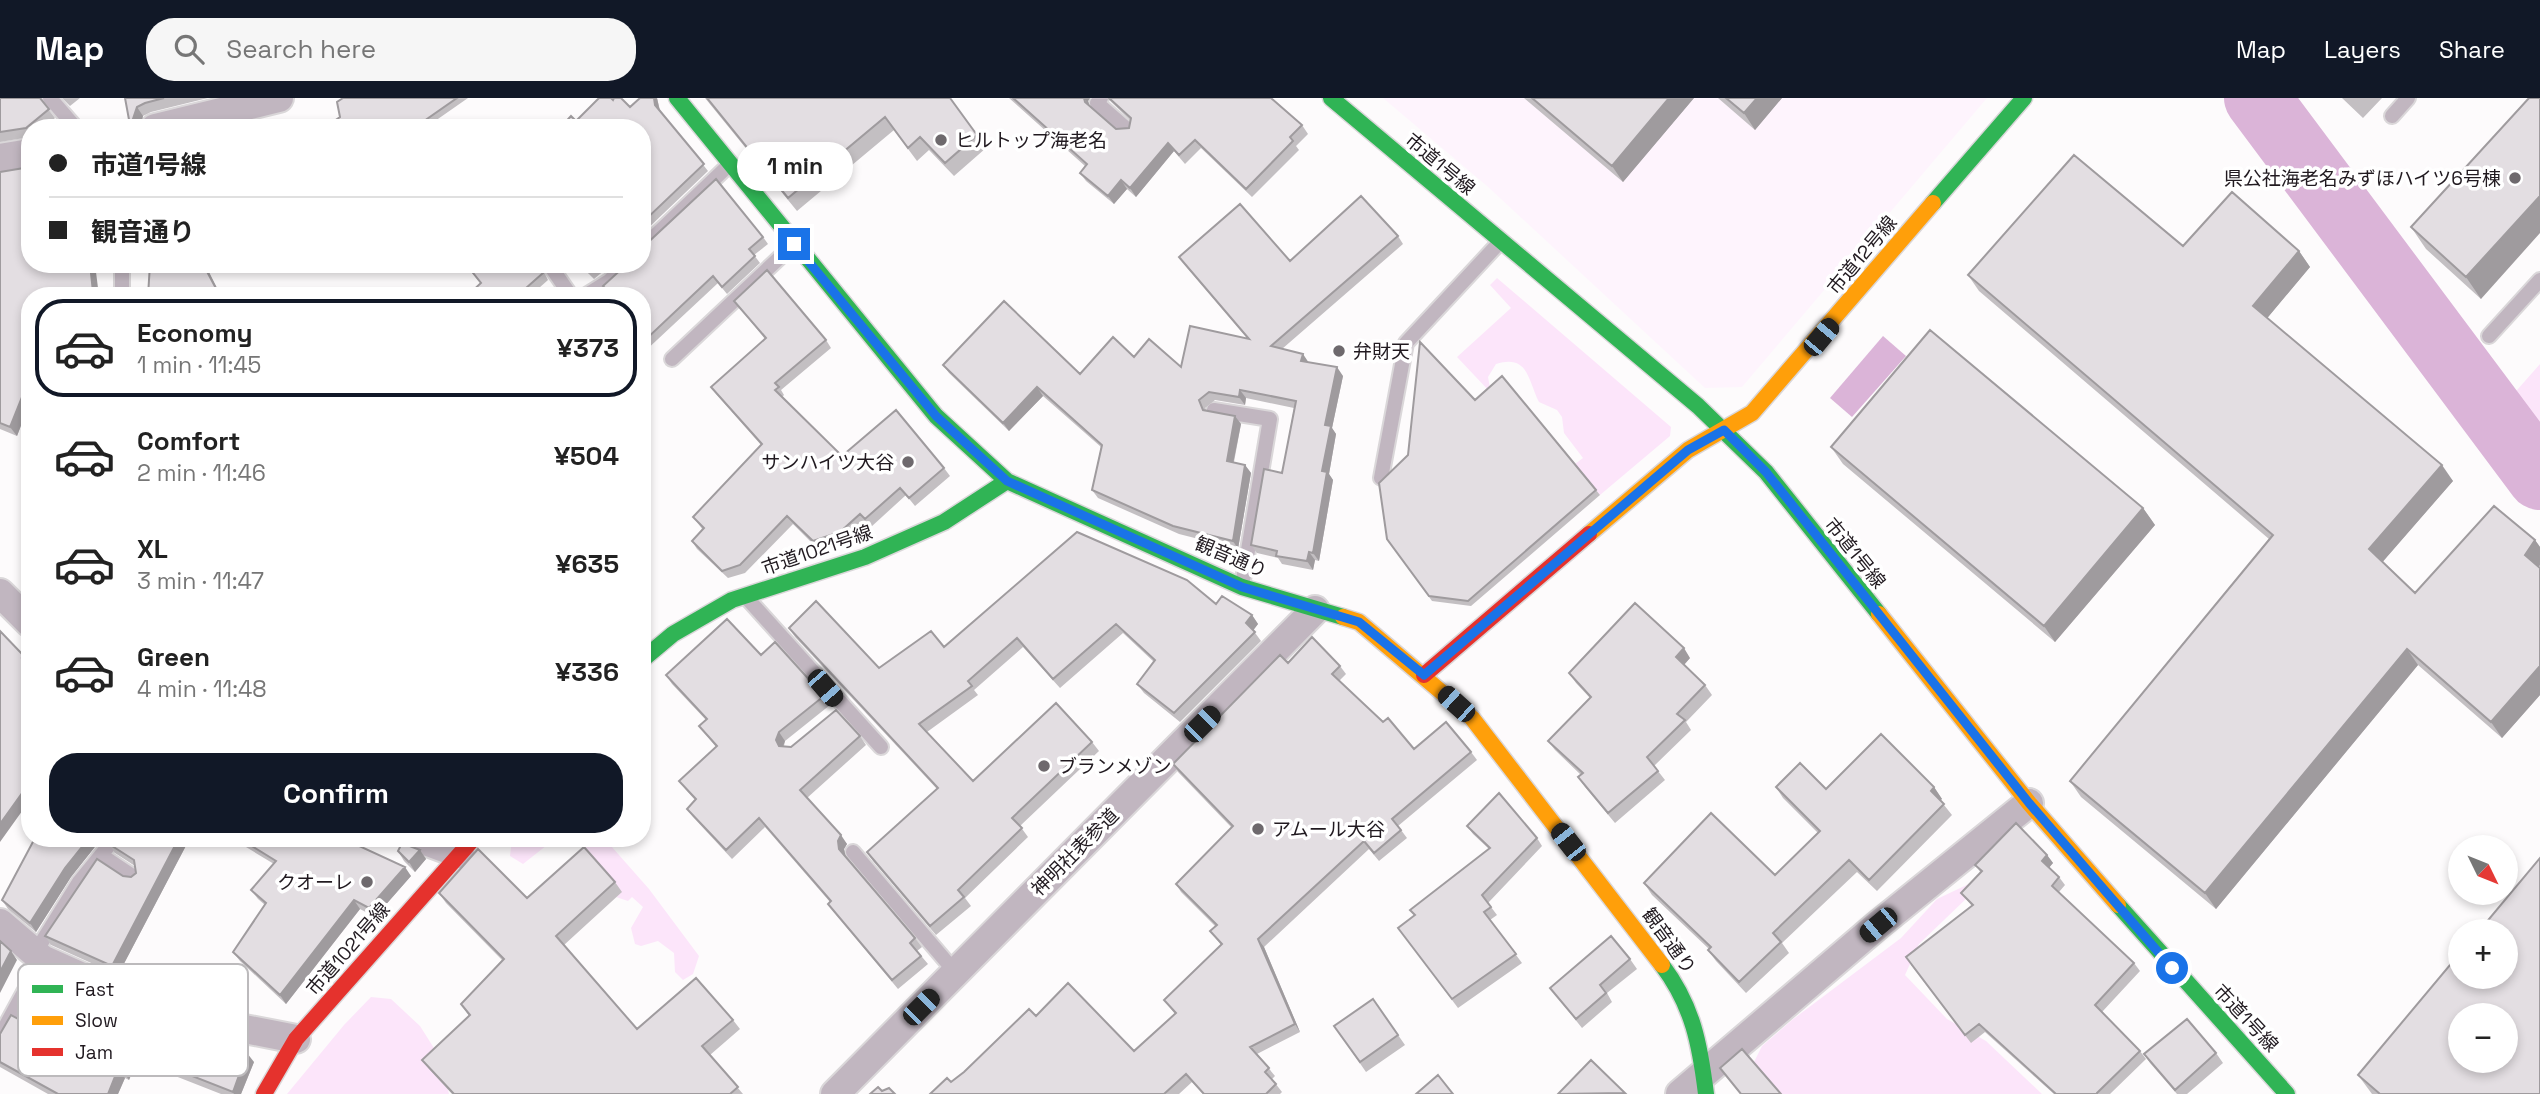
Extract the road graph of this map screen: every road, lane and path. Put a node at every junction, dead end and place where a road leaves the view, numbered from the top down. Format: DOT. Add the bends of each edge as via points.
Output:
graph roads {
  1 [pos="50,98"];
  2 [pos="279,98"];
  3 [pos="677,98"];
  4 [pos="1331,98"];
  5 [pos="2024,98"];
  6 [pos="2408,98"];
  7 [pos="1099,100"];
  8 [pos="2392,116"];
  9 [pos="68,119"];
  10 [pos="192,119"];
  11 [pos="1128,130"];
  12 [pos="21,154"];
  13 [pos="0,158"];
  14 [pos="730,164"];
  15 [pos="651,239"];
  16 [pos="1500,242"];
  17 [pos="794,244"];
  18 [pos="617,273"];
  19 [pos="2540,280"];
  20 [pos="599,287"];
  21 [pos="2489,337"];
  22 [pos="672,359"];
  23 [pos="1214,410"];
  24 [pos="1724,430"];
  25 [pos="1381,478"];
  26 [pos="1007,481"];
  27 [pos="1242,587"];
  28 [pos="0,593"];
  29 [pos="745,596"];
  30 [pos="1315,610"];
  31 [pos="21,614"];
  32 [pos="651,652"];
  33 [pos="1424,675"];
  34 [pos="881,747"];
  35 [pos="2029,803"];
  36 [pos="108,847"];
  37 [pos="466,847"];
  38 [pos="853,852"];
  39 [pos="101,855"];
  40 [pos="134,877"];
  41 [pos="0,923"];
  42 [pos="38,956"];
  43 [pos="34,964"];
  44 [pos="56,964"];
  45 [pos="956,973"];
  46 [pos="18,998"];
  47 [pos="248,1030"];
  48 [pos="0,1036"];
  49 [pos="296,1039"];
  50 [pos="1704,1083"];
  51 [pos="264,1094"];
  52 [pos="835,1094"];
  53 [pos="1680,1094"];
  54 [pos="2287,1094"];
  1 -- 9 [label="lane"];
  2 -- 10 [label="street"];
  3 -- 14 [label="street, 観音通り"];
  4 -- 16 [label="street, 市道1号線"];
  5 -- 24 [label="street, 市道12号線" via="1752,414"];
  6 -- 8 [label="lane"];
  7 -- 11 [label="lane"];
  12 -- 13 [label="street"];
  14 -- 15 [label="lane"];
  14 -- 17 [label="street, 観音通り"];
  16 -- 24 [label="street, 市道1号線"];
  16 -- 25 [label="lane" via="1406,343"];
  17 -- 22 [label="lane"];
  17 -- 26 [label="street, 観音通り" via="936,416"];
  18 -- 20 [label="lane"];
  19 -- 21 [label="lane"];
  23 -- 27 [label="lane" via="1270,419"];
  24 -- 33 [label="street, 市道12号線" via="1688,450"];
  24 -- 35 [label="street, 市道1号線" via="1766,472"];
  26 -- 27 [label="street, 観音通り"];
  26 -- 29 [label="street, 市道1021号線" via="944,523 864,558"];
  27 -- 30 [label="street, 観音通り"];
  28 -- 31 [label="street"];
  29 -- 32 [label="street, 市道1021号線" via="673,634"];
  29 -- 34 [label="lane" via="837,711"];
  30 -- 33 [label="street, 観音通り" via="1359,622"];
  30 -- 45 [label="street, 神明社表参道"];
  33 -- 50 [label="street, 観音通り" via="1472,718 1673,980 1699,1038"];
  35 -- 50 [label="street"];
  35 -- 54 [label="street, 市道1号線"];
  36 -- 39 [label="lane"];
  37 -- 49 [label="street, 市道1021号線"];
  38 -- 45 [label="lane"];
  39 -- 40 [label="lane"];
  39 -- 42 [label="lane" via="79,882"];
  41 -- 42 [label="street"];
  42 -- 43 [label="lane"];
  42 -- 44 [label="street"];
  45 -- 52 [label="street, 神明社表参道"];
  46 -- 48 [label="lane"];
  47 -- 49 [label="street"];
  49 -- 51 [label="street, 市道1021号線"];
  50 -- 53 [label="street"];
}
